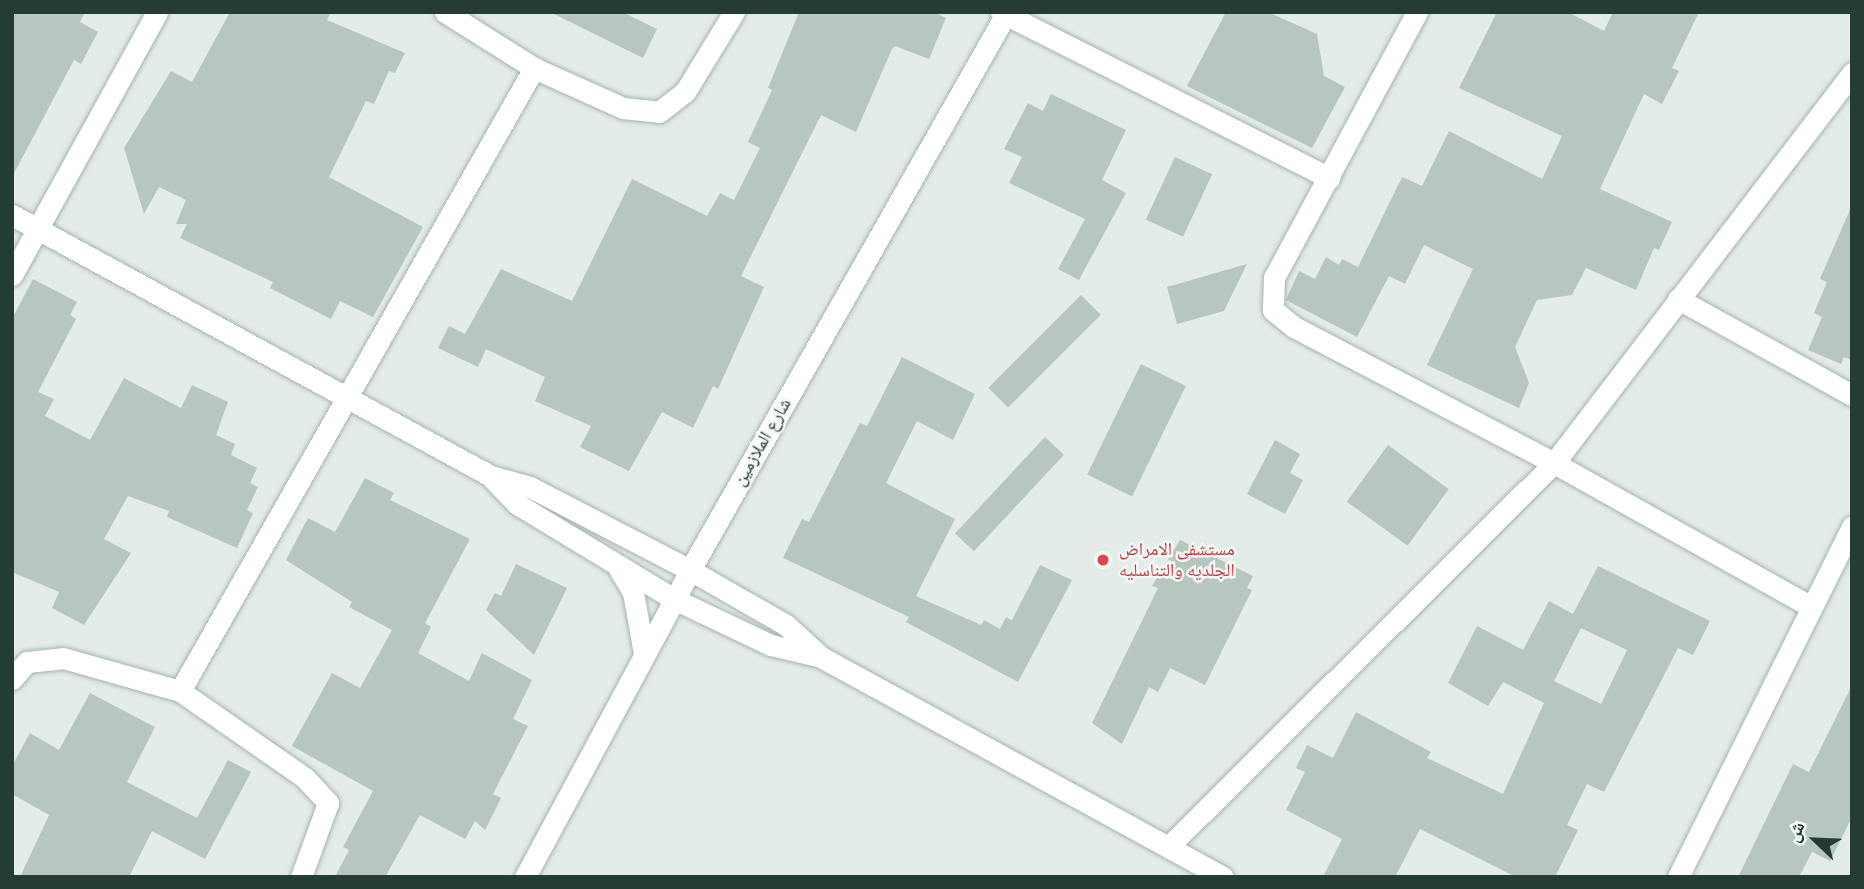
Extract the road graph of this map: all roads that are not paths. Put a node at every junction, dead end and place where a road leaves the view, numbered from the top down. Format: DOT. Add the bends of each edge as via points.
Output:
graph roads {
  1 [pos="157,12"];
  2 [pos="445,12"];
  3 [pos="734,12"];
  4 [pos="1417,12"];
  5 [pos="1005,13"];
  6 [pos="534,68"];
  7 [pos="1852,73"];
  8 [pos="1329,178"];
  9 [pos="12,215"];
  10 [pos="38,229"];
  11 [pos="12,275"];
  12 [pos="1678,299"];
  13 [pos="1852,395"];
  14 [pos="349,401"];
  15 [pos="1554,463"];
  16 [pos="491,476"];
  17 [pos="1852,527"];
  18 [pos="616,564"];
  19 [pos="690,570"];
  20 [pos="674,599"];
  21 [pos="1810,606"];
  22 [pos="644,654"];
  23 [pos="821,657"];
  24 [pos="12,679"];
  25 [pos="180,691"];
  26 [pos="1168,847"];
  27 [pos="301,877"];
  28 [pos="525,877"];
  29 [pos="1223,877"];
  30 [pos="1678,877"];
  1 -- 10 [label="street"];
  2 -- 6 [label="street"];
  3 -- 6 [label="street" via="685,92 659,112 623,108"];
  4 -- 8 [label="street"];
  5 -- 8 [label="street"];
  5 -- 19 [label="street, شارع الملازمين"];
  6 -- 14 [label="street"];
  7 -- 12 [label="street"];
  8 -- 15 [label="street" via="1274,278 1273,310 1294,327"];
  9 -- 10 [label="street"];
  10 -- 11 [label="street"];
  10 -- 14 [label="street"];
  12 -- 13 [label="street"];
  12 -- 15 [label="street"];
  14 -- 16 [label="street"];
  14 -- 25 [label="street"];
  15 -- 21 [label="street"];
  15 -- 26 [label="street"];
  16 -- 18 [label="street" via="517,504"];
  16 -- 19 [label="street" via="530,487"];
  17 -- 21 [label="street"];
  18 -- 20 [label="street"];
  18 -- 22 [label="street" via="633,592"];
  19 -- 20 [label="street, شارع الملازمين"];
  19 -- 23 [label="street" via="786,625"];
  20 -- 22 [label="street, شارع الملازمين"];
  20 -- 23 [label="street" via="771,645"];
  21 -- 30 [label="street"];
  22 -- 28 [label="street, شارع الملازمين"];
  23 -- 26 [label="street"];
  24 -- 25 [label="street" via="27,662 63,658"];
  25 -- 27 [label="street" via="305,778 328,803"];
  26 -- 29 [label="street"];
}
